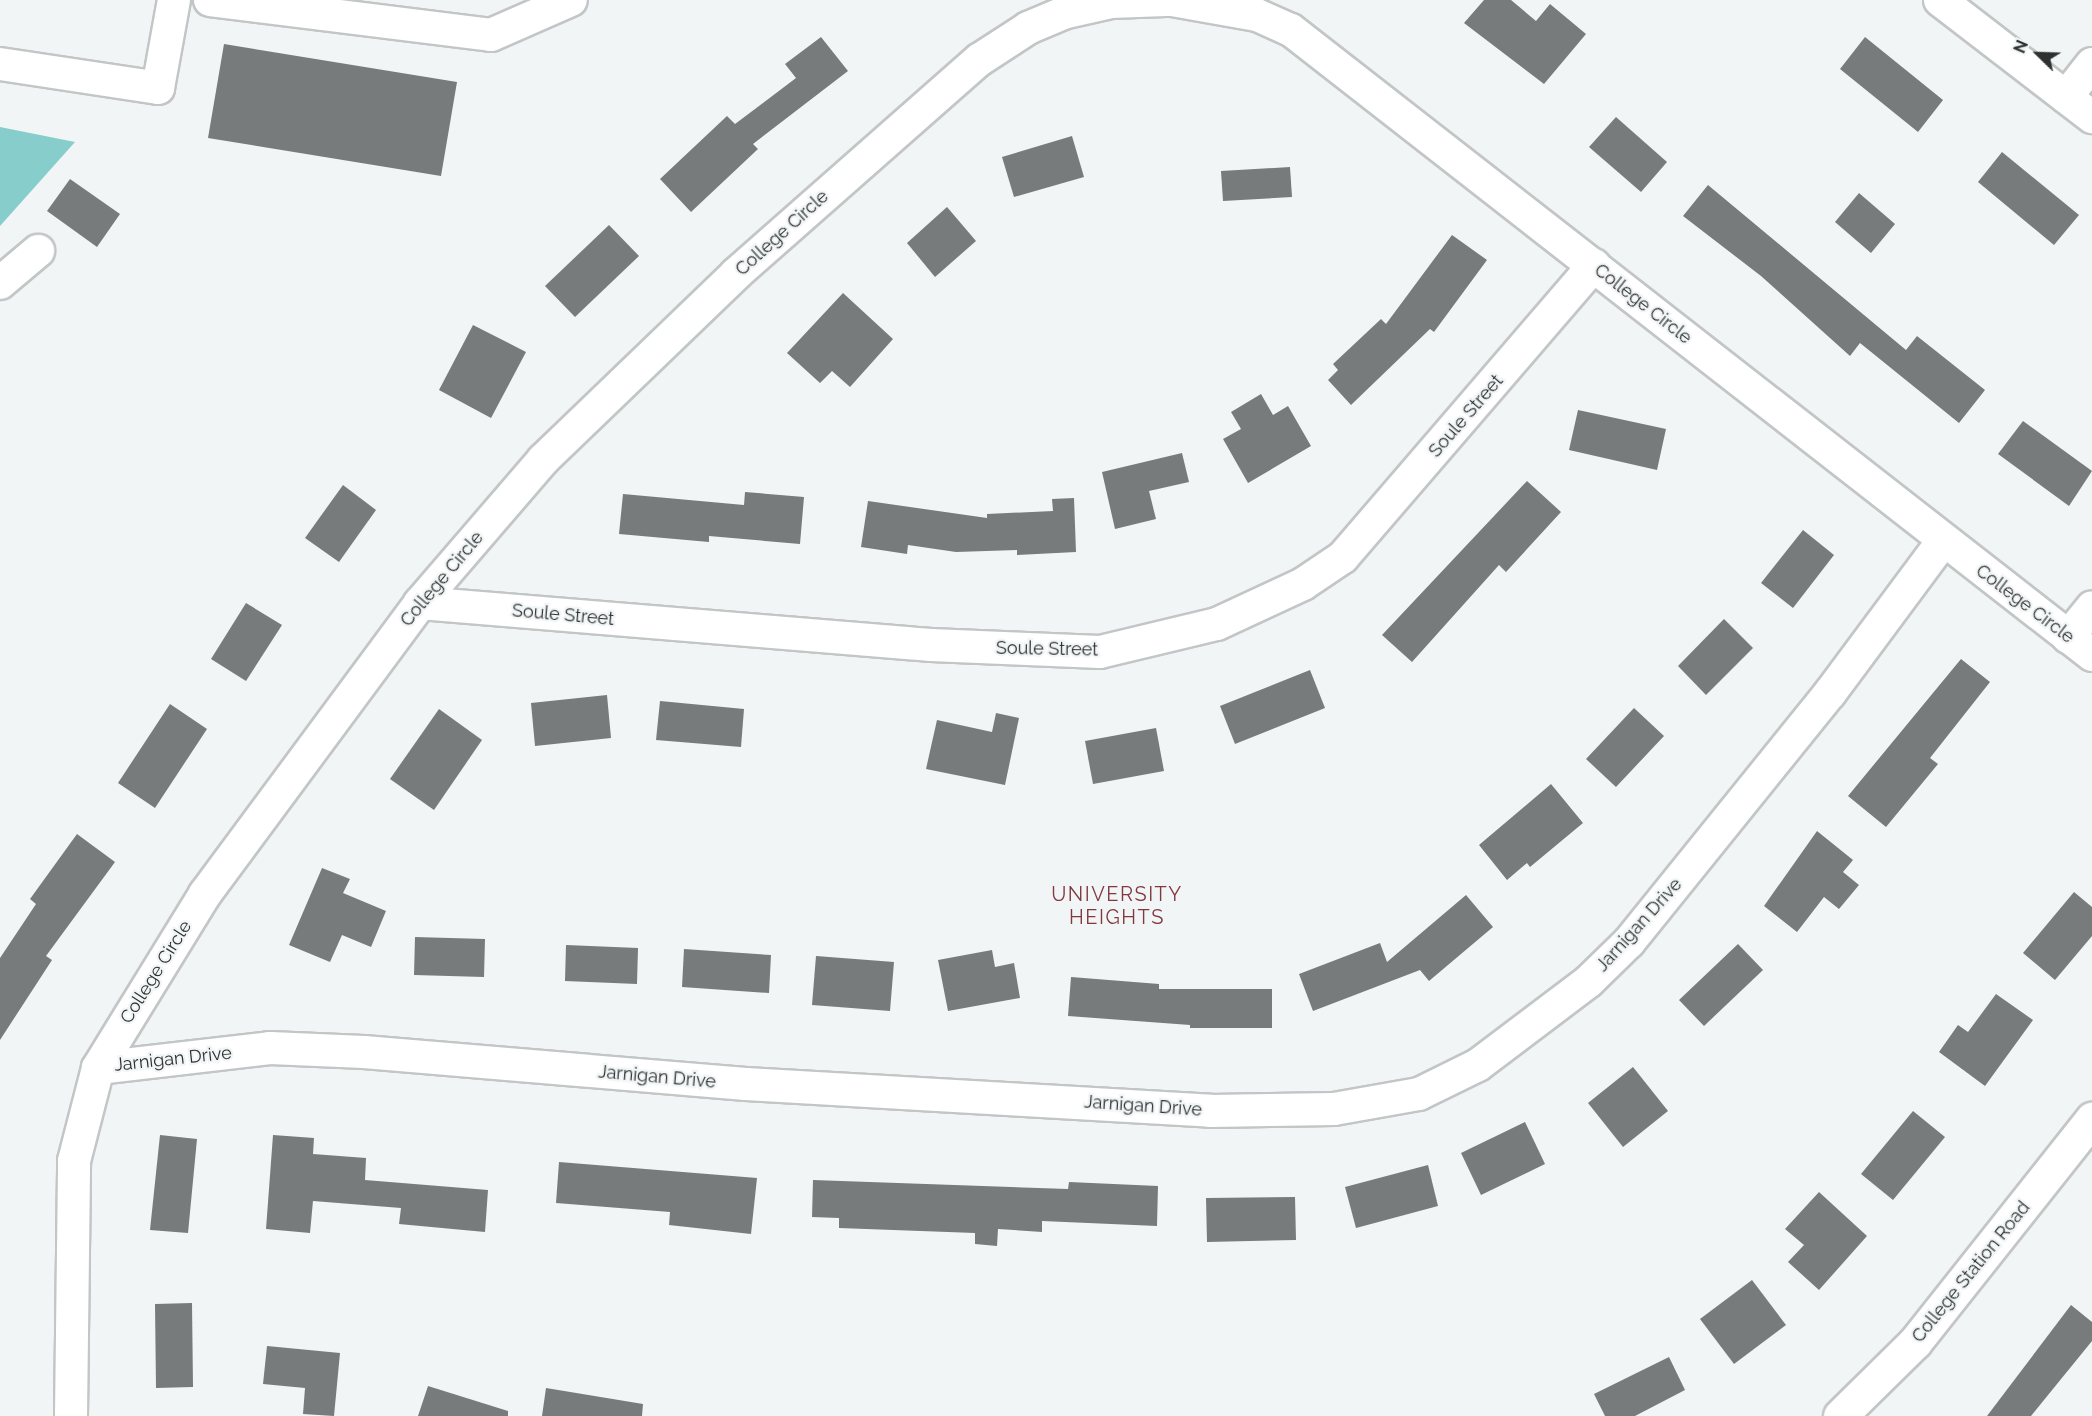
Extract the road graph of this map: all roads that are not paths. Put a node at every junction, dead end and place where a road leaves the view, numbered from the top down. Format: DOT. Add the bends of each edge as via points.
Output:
graph roads {
  1 [pos="174,0"];
  2 [pos="210,0"];
  3 [pos="571,0"];
  4 [pos="1166,0"];
  5 [pos="1172,0"];
  6 [pos="1940,0"];
  7 [pos="0,64"];
  8 [pos="2092,64"];
  9 [pos="2066,97"];
  10 [pos="2092,117"];
  11 [pos="38,251"];
  12 [pos="1594,265"];
  13 [pos="0,283"];
  14 [pos="1943,541"];
  15 [pos="420,603"];
  16 [pos="2092,607"];
  17 [pos="2080,646"];
  18 [pos="98,1068"];
  19 [pos="2092,1119"];
  20 [pos="71,1416"];
  21 [pos="1840,1416"];
  1 -- 7 [label="street" via="158,88"];
  2 -- 3 [label="street" via="491,35"];
  4 -- 15 [label="street, College Circle" via="1111,2 1063,13 1028,28 979,60 736,274 543,460"];
  5 -- 12 [label="street, College Circle" via="1257,15 1291,30"];
  6 -- 9 [label="street"];
  8 -- 9 [label="street"];
  9 -- 10 [label="street"];
  11 -- 13 [label="street"];
  12 -- 14 [label="street, College Circle"];
  12 -- 15 [label="street, Soule Street" via="1343,557 1303,584 1217,624 1100,652 931,645"];
  14 -- 17 [label="street, College Circle"];
  14 -- 18 [label="street, Jarnigan Drive" via="1830,693 1629,942 1590,981 1478,1065 1419,1094 1334,1109 1211,1111 746,1084 364,1052 270,1048"];
  15 -- 18 [label="street, College Circle" via="205,894"];
  16 -- 17 [label="street"];
  18 -- 20 [label="street, College Circle" via="74,1161"];
  19 -- 21 [label="main road, College Station Road" via="1915,1342"];
}
